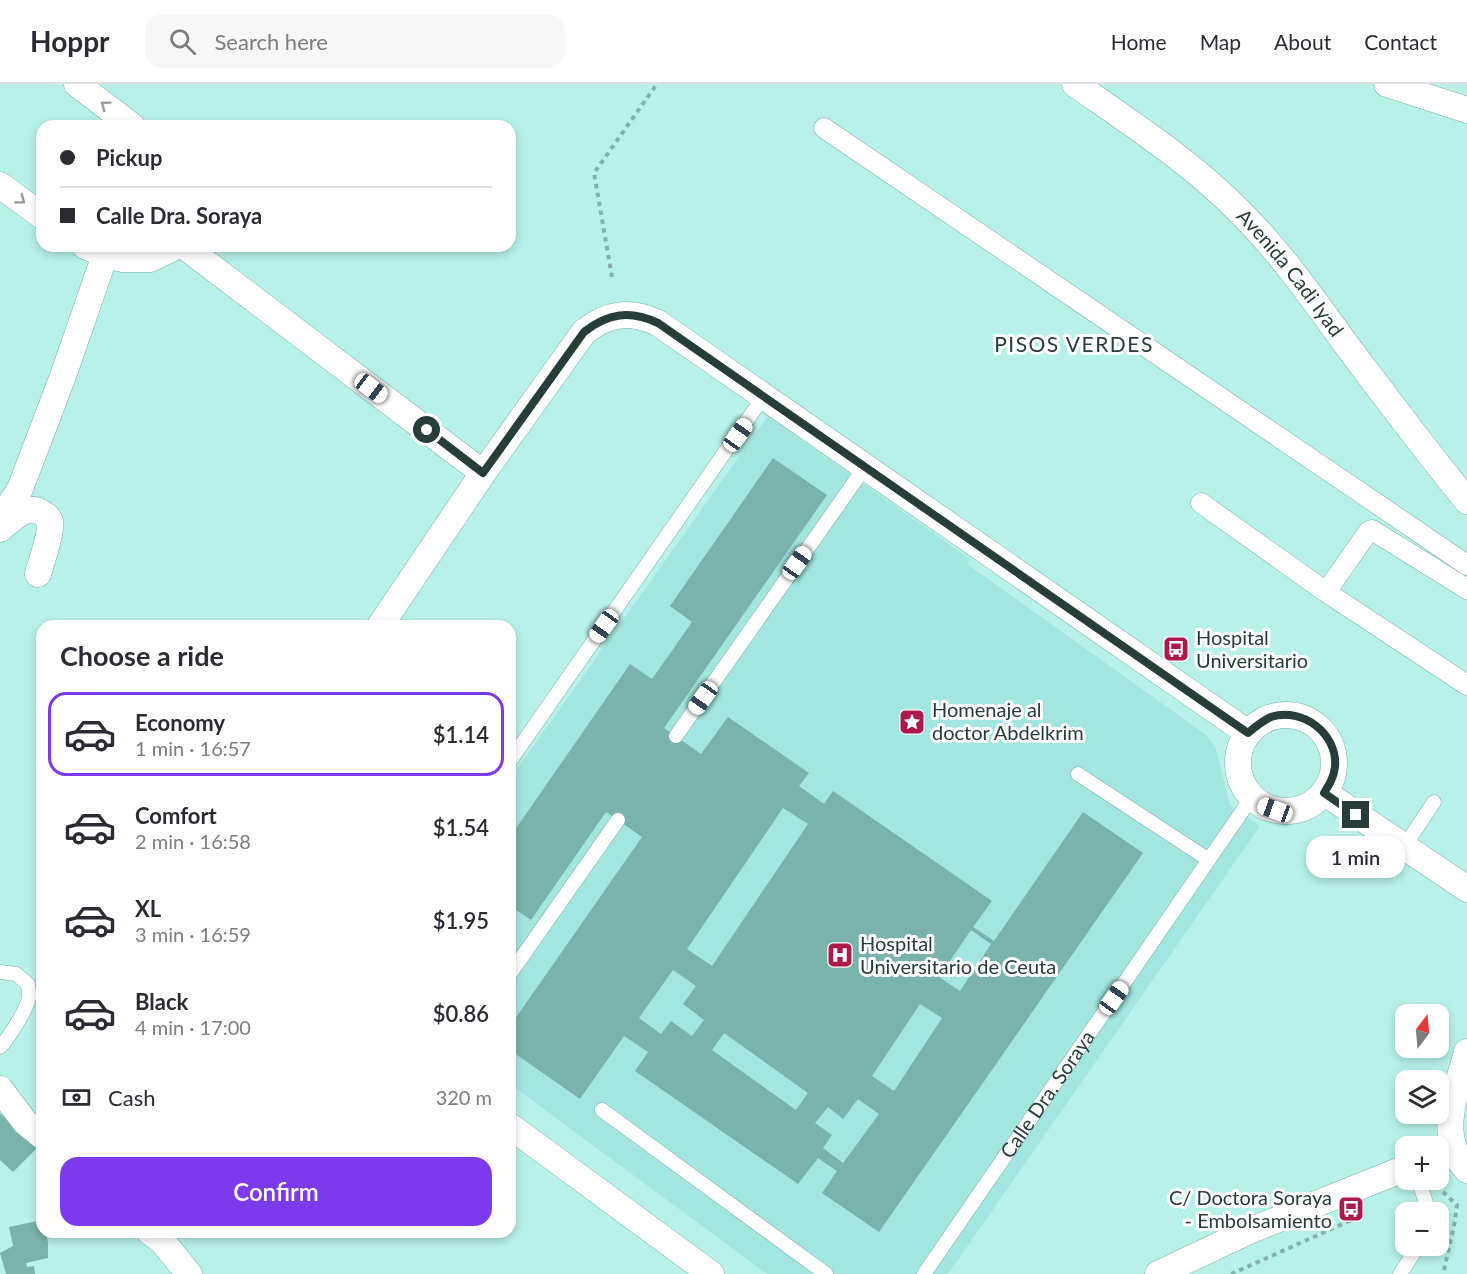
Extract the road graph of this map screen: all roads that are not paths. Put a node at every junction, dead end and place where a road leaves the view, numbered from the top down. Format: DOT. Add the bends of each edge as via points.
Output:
graph roads {
  1 [pos="77,84"];
  2 [pos="1075,84"];
  3 [pos="1387,84"];
  4 [pos="1467,110"];
  5 [pos="124,120"];
  6 [pos="824,128"];
  7 [pos="0,185"];
  8 [pos="36,212"];
  9 [pos="94,252"];
  10 [pos="101,252"];
  11 [pos="165,252"];
  12 [pos="192,252"];
  13 [pos="764,396"];
  14 [pos="864,466"];
  15 [pos="483,473"];
  16 [pos="1467,501"];
  17 [pos="1201,503"];
  18 [pos="0,520"];
  19 [pos="0,529"];
  20 [pos="1467,566"];
  21 [pos="38,574"];
  22 [pos="1467,590"];
  23 [pos="1326,592"];
  24 [pos="384,620"];
  25 [pos="1467,685"];
  26 [pos="1248,733"];
  27 [pos="676,736"];
  28 [pos="516,751"];
  29 [pos="1078,774"];
  30 [pos="1324,793"];
  31 [pos="1252,797"];
  32 [pos="1434,801"];
  33 [pos="618,820"];
  34 [pos="1404,847"];
  35 [pos="1209,860"];
  36 [pos="1467,889"];
  37 [pos="516,965"];
  38 [pos="0,972"];
  39 [pos="0,1047"];
  40 [pos="1467,1052"];
  41 [pos="0,1089"];
  42 [pos="602,1110"];
  43 [pos="516,1130"];
  44 [pos="36,1131"];
  45 [pos="1453,1158"];
  46 [pos="1395,1172"];
  47 [pos="158,1238"];
  48 [pos="1412,1256"];
  49 [pos="189,1274"];
  50 [pos="711,1274"];
  51 [pos="826,1274"];
  52 [pos="924,1274"];
  53 [pos="1158,1274"];
  54 [pos="1400,1274"];
  5 -- 1 [label="street, one-way"];
  2 -- 16 [label="street, Avenida Cadi Iyad" via="1179,157 1262,235"];
  3 -- 4 [label="street"];
  6 -- 20 [label="street"];
  7 -- 8 [label="street, one-way"];
  9 -- 18 [label="street" via="63,376 20,489"];
  10 -- 11 [label="street" via="123,259 150,259"];
  12 -- 15 [label="street"];
  13 -- 14 [label="street"];
  13 -- 15 [label="street" via="658,323 636,315 613,316 584,332"];
  13 -- 28 [label="lane"];
  14 -- 26 [label="street"];
  14 -- 27 [label="lane"];
  15 -- 24 [label="street"];
  17 -- 23 [label="street"];
  19 -- 21 [label="street" via="28,509 47,516 50,529"];
  22 -- 23 [label="street" via="1372,530"];
  23 -- 25 [label="street"];
  26 -- 30 [label="street" via="1259,723 1288,715 1317,725 1327,736 1335,766"];
  26 -- 31 [label="street" via="1238,759 1243,786"];
  29 -- 35 [label="lane"];
  30 -- 31 [label="street" via="1303,809 1289,812 1263,806"];
  30 -- 34 [label="street"];
  31 -- 35 [label="lane, Calle Dra. Soraya"];
  32 -- 34 [label="lane"];
  33 -- 37 [label="lane"];
  34 -- 36 [label="street"];
  35 -- 52 [label="lane, Calle Dra. Soraya"];
  38 -- 39 [label="lane" via="16,974 28,984 29,997"];
  40 -- 45 [label="street" via="1451,1113"];
  41 -- 44 [label="street"];
  42 -- 51 [label="lane"];
  43 -- 50 [label="street"];
  46 -- 53 [label="street" via="1250,1231"];
  47 -- 49 [label="street"];
  48 -- 54 [label="lane"];
}
